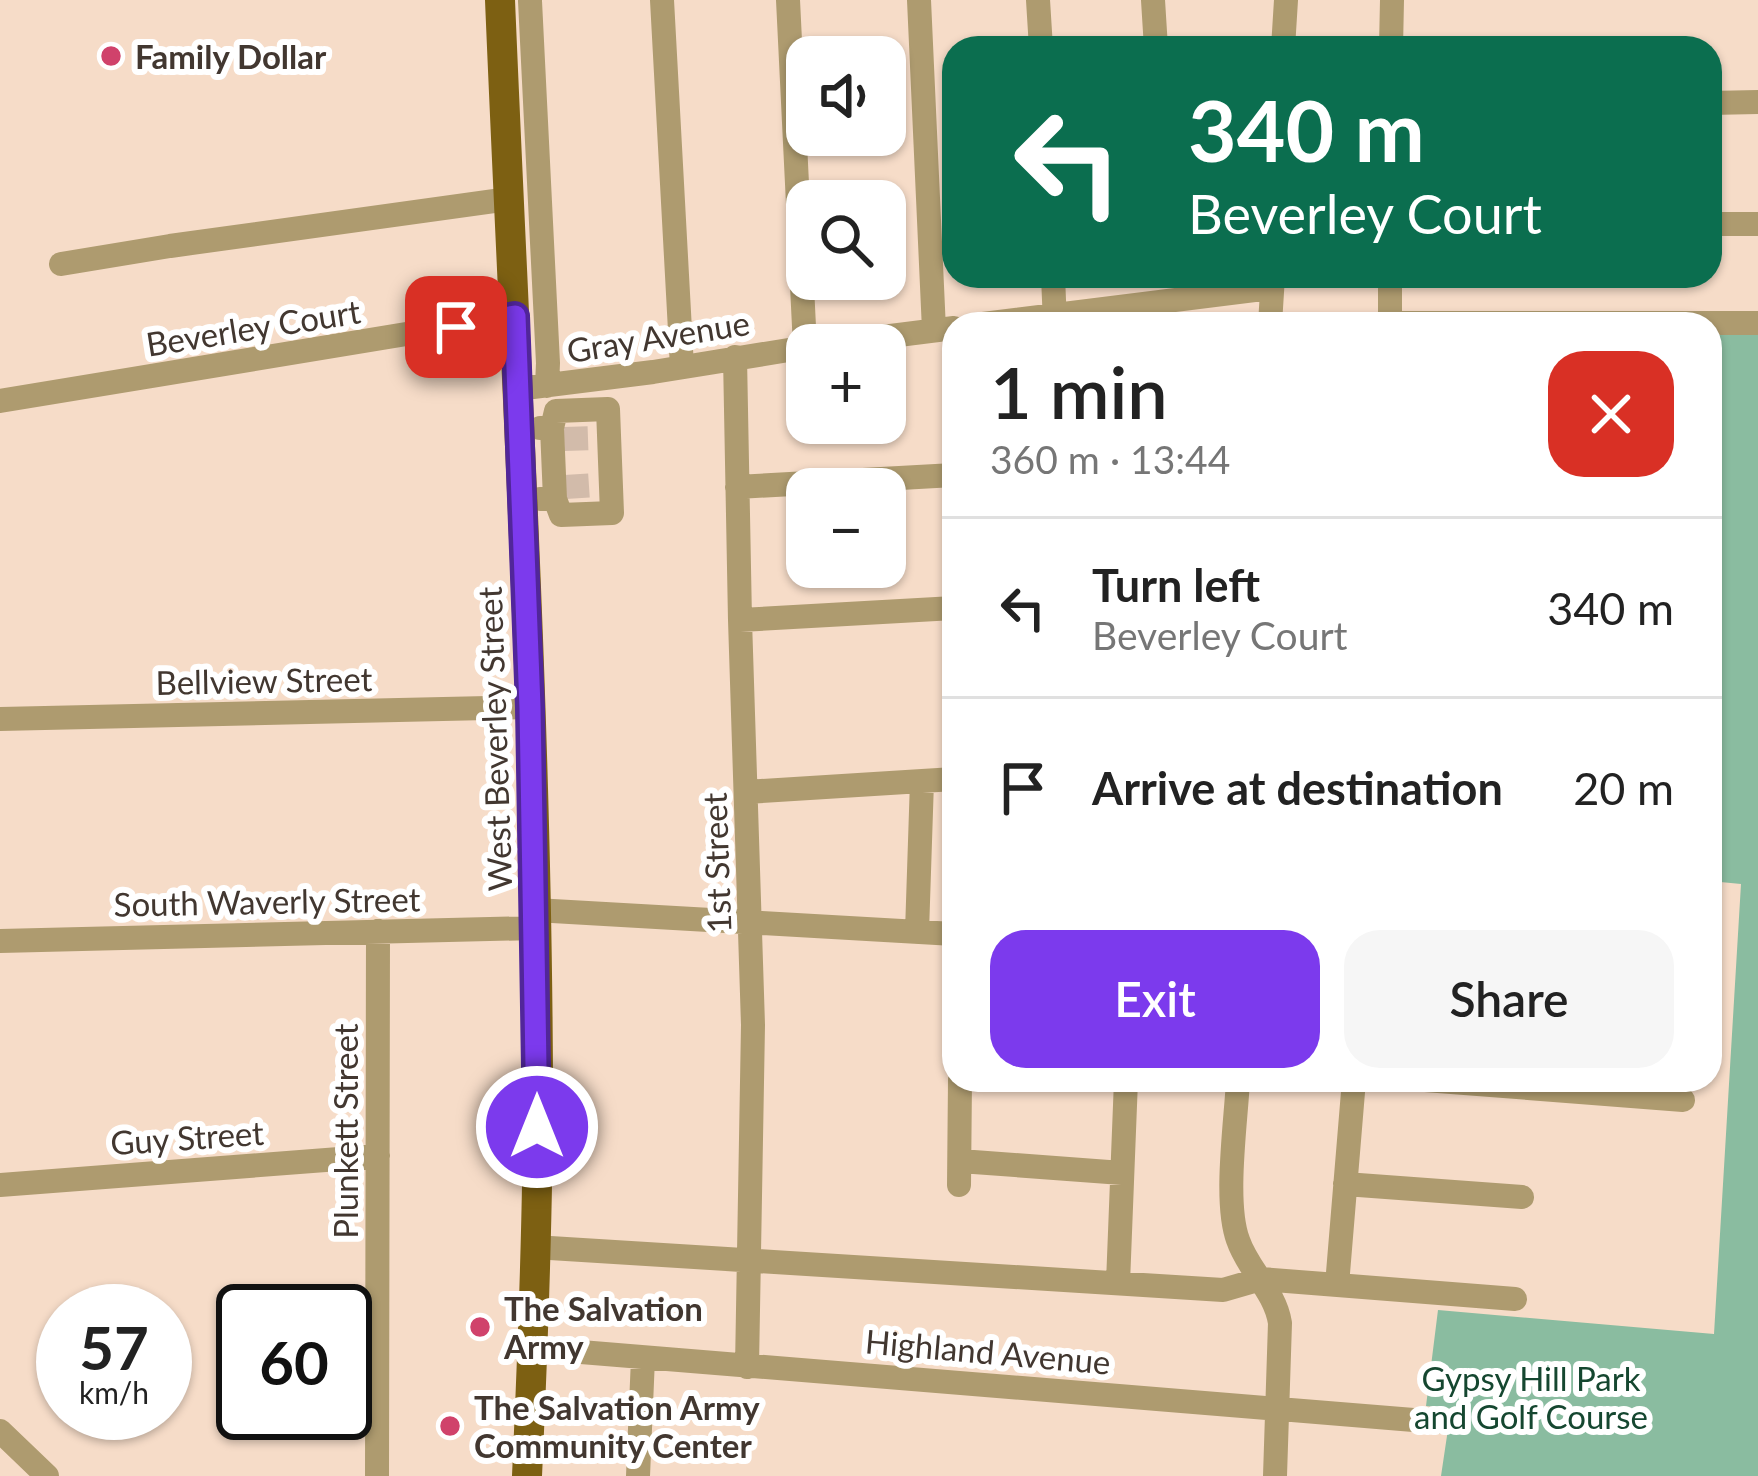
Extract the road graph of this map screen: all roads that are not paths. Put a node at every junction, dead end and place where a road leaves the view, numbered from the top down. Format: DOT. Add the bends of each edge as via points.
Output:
graph roads {
  1 [pos="662,0"];
  2 [pos="788,0"];
  3 [pos="919,0"];
  4 [pos="1038,0"];
  5 [pos="1154,0"];
  6 [pos="1286,0"];
  7 [pos="1392,0"];
  8 [pos="517,2"];
  9 [pos="1040,36"];
  10 [pos="1156,36"];
  11 [pos="1284,36"];
  12 [pos="1391,36"];
  13 [pos="1758,102"];
  14 [pos="1722,103"];
  15 [pos="509,199"];
  16 [pos="1722,224"];
  17 [pos="1758,224"];
  18 [pos="61,264"];
  19 [pos="1166,288"];
  20 [pos="943,312"];
  21 [pos="1080,312"];
  22 [pos="515,316"];
  23 [pos="1722,323"];
  24 [pos="1758,323"];
  25 [pos="809,324"];
  26 [pos="942,329"];
  27 [pos="906,334"];
  28 [pos="786,350"];
  29 [pos="735,357"];
  30 [pos="682,367"];
  31 [pos="606,378"];
  32 [pos="533,387"];
  33 [pos="0,401"];
  34 [pos="608,409"];
  35 [pos="520,428"];
  36 [pos="556,436"];
  37 [pos="942,476"];
  38 [pos="737,487"];
  39 [pos="558,491"];
  40 [pos="522,500"];
  41 [pos="942,609"];
  42 [pos="740,620"];
  43 [pos="530,707"];
  44 [pos="0,719"];
  45 [pos="942,780"];
  46 [pos="922,781"];
  47 [pos="746,792"];
  48 [pos="535,919"];
  49 [pos="752,924"];
  50 [pos="378,931"];
  51 [pos="917,932"];
  52 [pos="942,933"];
  53 [pos="0,941"];
  54 [pos="960,1092"];
  55 [pos="1125,1092"];
  56 [pos="1237,1092"];
  57 [pos="1353,1092"];
  58 [pos="1580,1092"];
  59 [pos="1683,1100"];
  60 [pos="378,1156"];
  61 [pos="1122,1173"];
  62 [pos="1345,1184"];
  63 [pos="0,1185"];
  64 [pos="1522,1197"];
  65 [pos="535,1246"];
  66 [pos="751,1260"];
  67 [pos="1261,1279"];
  68 [pos="1118,1283"];
  69 [pos="1336,1285"];
  70 [pos="1515,1299"];
  71 [pos="532,1348"];
  72 [pos="643,1358"];
  73 [pos="747,1367"];
  74 [pos="1277,1408"];
  75 [pos="1438,1422"];
  76 [pos="0,1431"];
  77 [pos="47,1476"];
  78 [pos="376,1476"];
  79 [pos="527,1476"];
  80 [pos="638,1476"];
  81 [pos="1275,1476"];
  1 -- 30 [label="street"];
  2 -- 25 [label="street"];
  3 -- 20 [label="street"];
  4 -- 9 [label="street"];
  5 -- 10 [label="street"];
  6 -- 11 [label="street"];
  7 -- 12 [label="street"];
  8 -- 15 [label="main road, West Beverley Street"];
  8 -- 32 [label="street, West Beverley Street" via="545,296"];
  13 -- 14 [label="street"];
  15 -- 18 [label="street"];
  15 -- 22 [label="main road, West Beverley Street"];
  16 -- 17 [label="street"];
  19 -- 21 [label="street"];
  22 -- 32 [label="main road, West Beverley Street"];
  22 -- 33 [label="street, Beverley Court"];
  23 -- 24 [label="street"];
  26 -- 27 [label="street, Gray Avenue"];
  28 -- 29 [label="street, Gray Avenue"];
  29 -- 30 [label="street, Gray Avenue"];
  29 -- 38 [label="street, 1st Street"];
  30 -- 31 [label="street, Gray Avenue"];
  31 -- 32 [label="street, Gray Avenue"];
  31 -- 34 [label="street"];
  32 -- 35 [label="main road, West Beverley Street"];
  34 -- 36 [label="street" via="556,411"];
  34 -- 39 [label="street" via="601,438 612,513 561,515"];
  35 -- 36 [label="street"];
  35 -- 40 [label="main road, West Beverley Street"];
  36 -- 39 [label="street"];
  37 -- 38 [label="street"];
  38 -- 42 [label="street, 1st Street"];
  39 -- 40 [label="street"];
  40 -- 43 [label="main road, West Beverley Street"];
  41 -- 42 [label="street"];
  42 -- 47 [label="street, 1st Street"];
  43 -- 44 [label="street, Bellview Street"];
  43 -- 48 [label="main road, West Beverley Street"];
  45 -- 46 [label="street"];
  46 -- 47 [label="street"];
  46 -- 51 [label="street"];
  47 -- 49 [label="street, 1st Street"];
  48 -- 49 [label="street, South Waverly Street" via="675,916"];
  48 -- 50 [label="street, South Waverly Street"];
  48 -- 65 [label="main road, West Beverley Street"];
  49 -- 51 [label="street, South Waverly Street"];
  49 -- 66 [label="street, 1st Street"];
  50 -- 53 [label="street, South Waverly Street"];
  50 -- 60 [label="street, Plunkett Street"];
  51 -- 52 [label="street, South Waverly Street"];
  54 -- 61 [label="street" via="960,1173"];
  55 -- 61 [label="street"];
  56 -- 67 [label="street" via="1232,1214"];
  57 -- 62 [label="street"];
  58 -- 59 [label="street"];
  60 -- 63 [label="street, Guy Street"];
  60 -- 78 [label="street, Plunkett Street"];
  61 -- 68 [label="street"];
  62 -- 64 [label="street"];
  62 -- 69 [label="street"];
  65 -- 66 [label="street"];
  65 -- 71 [label="main road, West Beverley Street"];
  66 -- 68 [label="street"];
  66 -- 73 [label="street, 1st Street"];
  67 -- 68 [label="street" via="1223,1290"];
  67 -- 69 [label="street"];
  67 -- 74 [label="street" via="1280,1320"];
  69 -- 70 [label="street"];
  71 -- 72 [label="street, Highland Avenue"];
  71 -- 79 [label="main road, West Beverley Street"];
  72 -- 73 [label="street, Highland Avenue"];
  72 -- 80 [label="street"];
  73 -- 74 [label="street, Highland Avenue"];
  74 -- 75 [label="street, Highland Avenue"];
  74 -- 81 [label="street"];
  76 -- 77 [label="street"];
}
